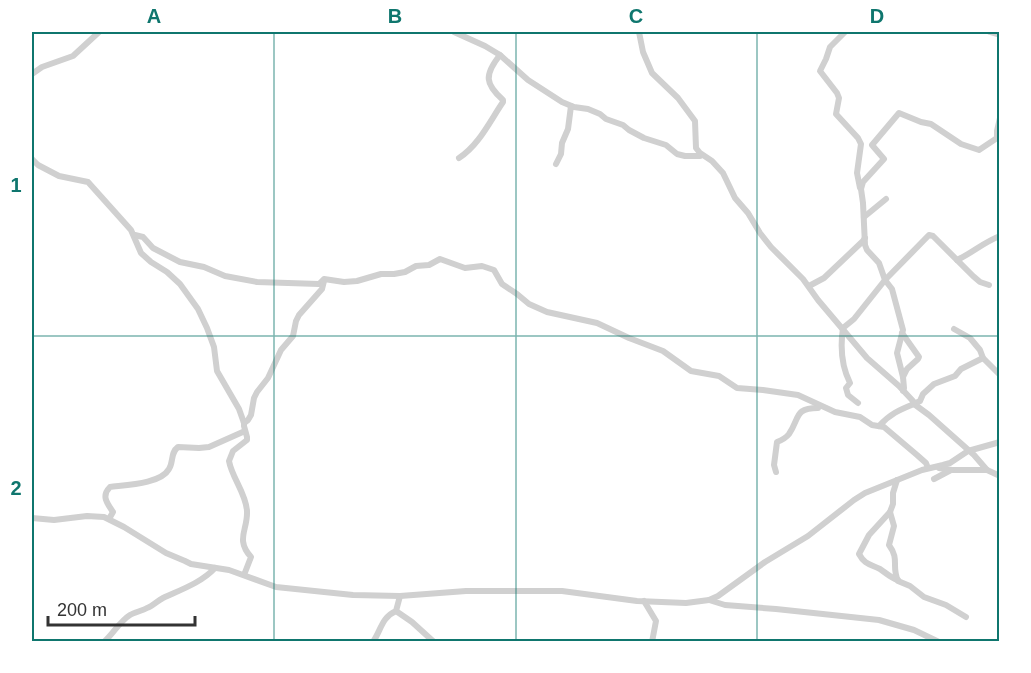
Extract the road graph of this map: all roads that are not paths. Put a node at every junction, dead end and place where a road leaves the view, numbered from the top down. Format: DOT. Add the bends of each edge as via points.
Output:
graph roads {
  1 [pos="99,32"];
  2 [pos="454,32"];
  3 [pos="639,32"];
  4 [pos="845,32"];
  5 [pos="990,32"];
  6 [pos="999,35"];
  7 [pos="500,55"];
  8 [pos="32,74"];
  9 [pos="571,106"];
  10 [pos="999,118"];
  11 [pos="700,153"];
  12 [pos="459,158"];
  13 [pos="32,159"];
  14 [pos="556,164"];
  15 [pos="861,189"];
  16 [pos="886,199"];
  17 [pos="864,217"];
  18 [pos="135,235"];
  19 [pos="999,236"];
  20 [pos="865,238"];
  21 [pos="957,260"];
  22 [pos="324,279"];
  23 [pos="885,280"];
  24 [pos="989,285"];
  25 [pos="809,286"];
  26 [pos="843,328"];
  27 [pos="954,329"];
  28 [pos="902,333"];
  29 [pos="983,358"];
  30 [pos="999,375"];
  31 [pos="903,377"];
  32 [pos="903,391"];
  33 [pos="914,402"];
  34 [pos="858,403"];
  35 [pos="824,407"];
  36 [pos="244,423"];
  37 [pos="879,426"];
  38 [pos="245,431"];
  39 [pos="999,442"];
  40 [pos="968,451"];
  41 [pos="932,467"];
  42 [pos="951,470"];
  43 [pos="987,470"];
  44 [pos="776,472"];
  45 [pos="999,477"];
  46 [pos="934,479"];
  47 [pos="897,480"];
  48 [pos="890,512"];
  49 [pos="32,518"];
  50 [pos="109,519"];
  51 [pos="215,568"];
  52 [pos="244,575"];
  53 [pos="898,580"];
  54 [pos="400,596"];
  55 [pos="709,600"];
  56 [pos="644,601"];
  57 [pos="396,611"];
  58 [pos="966,617"];
  59 [pos="104,642"];
  60 [pos="373,642"];
  61 [pos="434,642"];
  62 [pos="652,642"];
  63 [pos="939,642"];
  1 -- 8 [label="street" via="73,56"];
  2 -- 7 [label="street"];
  3 -- 11 [label="street" via="652,74 678,98 695,122 695,144"];
  4 -- 15 [label="street" via="830,47 820,70 839,98 836,114 861,144 857,179"];
  5 -- 6 [label="street"];
  7 -- 9 [label="street" via="528,80"];
  7 -- 12 [label="street" via="490,68 489,83 504,101 469,151"];
  9 -- 11 [label="street" via="600,114 677,154"];
  9 -- 14 [label="street"];
  10 -- 15 [label="street" via="997,138 980,150 899,112 872,145 884,159"];
  11 -- 25 [label="street" via="719,167 735,198 771,248"];
  13 -- 18 [label="street" via="59,176 88,182"];
  15 -- 17 [label="street"];
  16 -- 17 [label="street"];
  17 -- 20 [label="street"];
  18 -- 22 [label="street" via="180,262 225,276 285,284 319,284"];
  18 -- 36 [label="street" via="141,254 175,279 198,309 211,338 217,372"];
  19 -- 21 [label="street"];
  20 -- 23 [label="street" via="867,250 879,263"];
  20 -- 25 [label="street" via="824,278"];
  21 -- 23 [label="street" via="928,235"];
  21 -- 24 [label="street"];
  22 -- 35 [label="street" via="357,281 405,272 440,259 465,268 486,267 530,305 597,323 663,351 691,370 719,376 737,388 798,395"];
  22 -- 36 [label="street" via="322,289 299,315 293,336 281,350"];
  23 -- 26 [label="street" via="854,320"];
  23 -- 28 [label="street" via="892,289"];
  25 -- 26 [label="street"];
  26 -- 32 [label="street" via="867,358"];
  26 -- 34 [label="street" via="842,362 850,383 846,388"];
  27 -- 29 [label="street" via="970,338"];
  28 -- 31 [label="street" via="897,353"];
  28 -- 31 [label="street" via="919,357"];
  29 -- 30 [label="street"];
  29 -- 33 [label="street" via="934,384 920,401"];
  31 -- 32 [label="street"];
  32 -- 33 [label="street"];
  33 -- 37 [label="street"];
  33 -- 40 [label="street"];
  35 -- 37 [label="street"];
  35 -- 44 [label="street" via="799,414 788,437 777,442"];
  36 -- 38 [label="street"];
  37 -- 41 [label="street"];
  38 -- 50 [label="street" via="209,447 178,447 162,476 110,487 105,496 113,512"];
  38 -- 52 [label="street" via="247,440 233,451 229,461 247,508 242,536 245,551 251,557"];
  39 -- 40 [label="street"];
  40 -- 41 [label="street" via="950,463"];
  40 -- 43 [label="street"];
  41 -- 42 [label="street"];
  41 -- 47 [label="street"];
  42 -- 43 [label="street"];
  42 -- 46 [label="street"];
  43 -- 45 [label="street"];
  47 -- 48 [label="street"];
  47 -- 55 [label="street" via="859,496 814,531"];
  48 -- 53 [label="street" via="894,526 889,545 896,556"];
  48 -- 53 [label="street" via="869,535 859,554 870,566"];
  49 -- 50 [label="street"];
  50 -- 51 [label="street" via="178,558"];
  51 -- 52 [label="street"];
  51 -- 59 [label="street" via="184,589 129,615"];
  52 -- 54 [label="street" via="276,587"];
  53 -- 58 [label="street"];
  54 -- 56 [label="street" via="562,591"];
  54 -- 57 [label="street"];
  55 -- 56 [label="street"];
  55 -- 63 [label="street" via="725,605 879,620"];
  56 -- 62 [label="street" via="656,621"];
  57 -- 60 [label="street" via="384,620"];
  57 -- 61 [label="street"];
}
